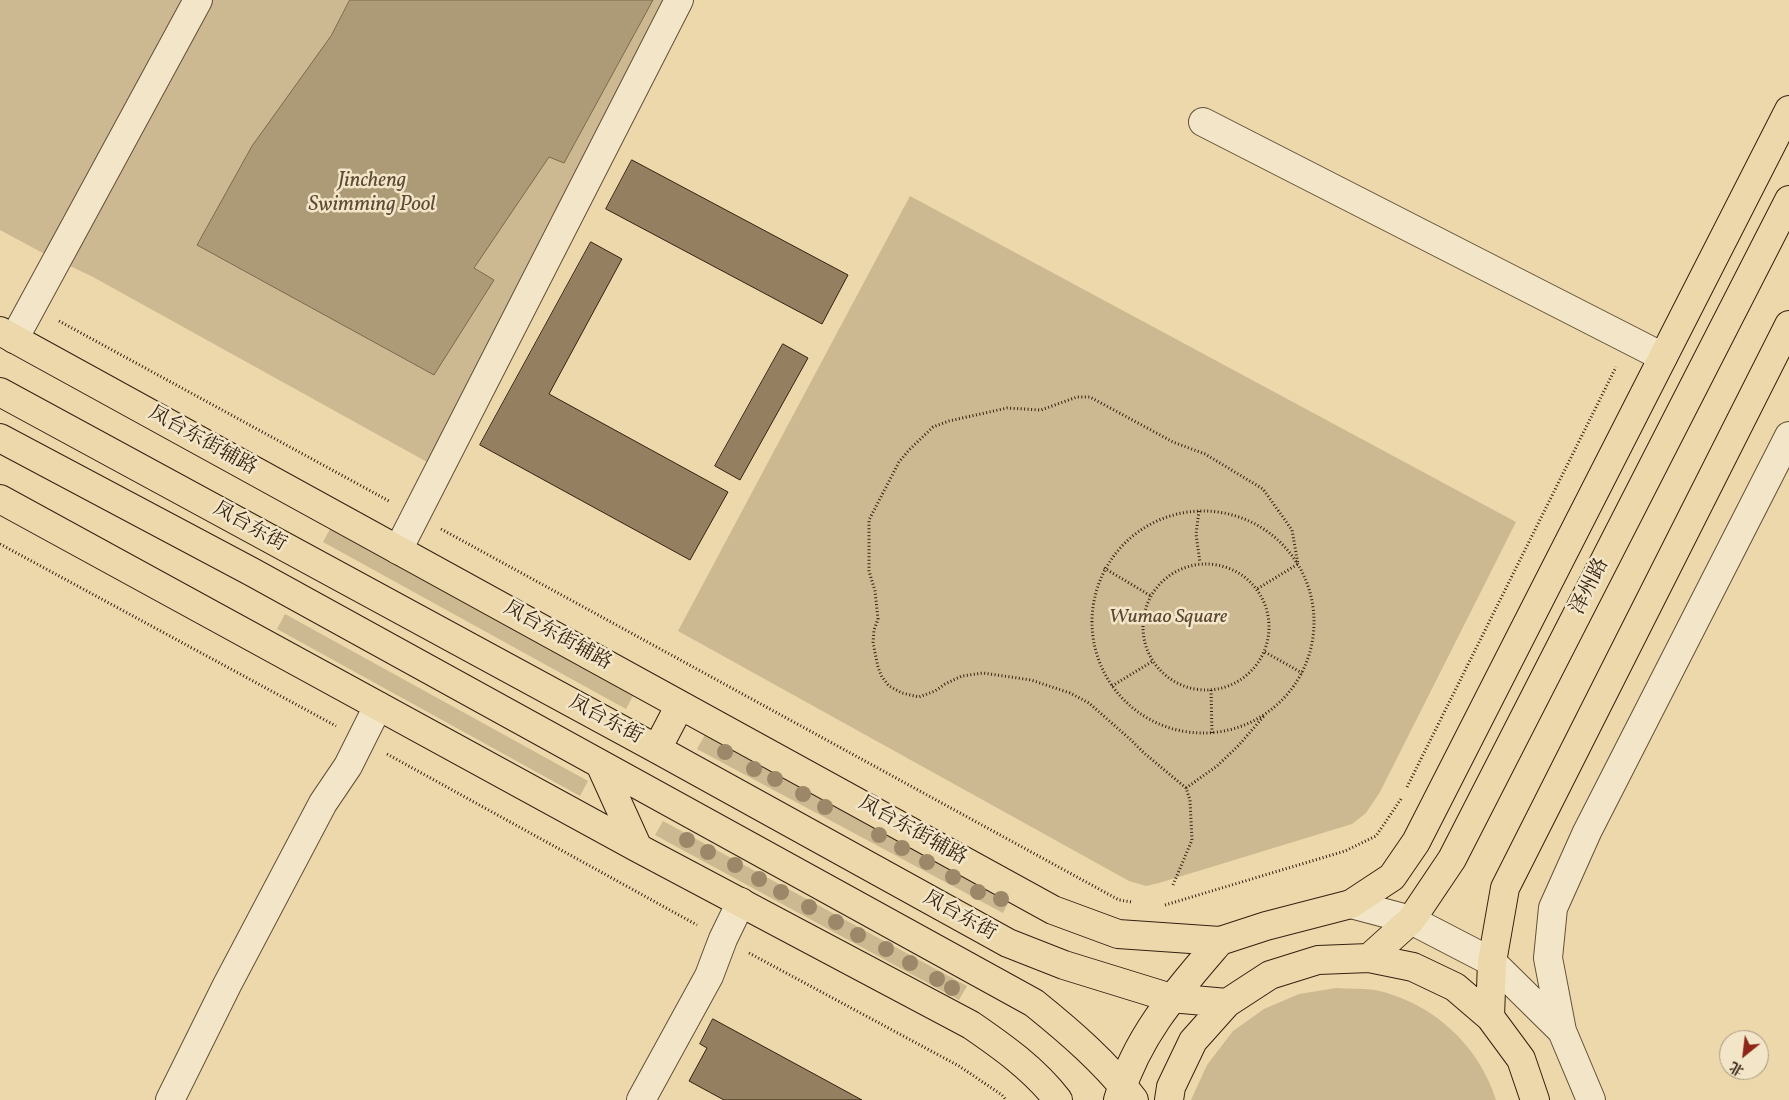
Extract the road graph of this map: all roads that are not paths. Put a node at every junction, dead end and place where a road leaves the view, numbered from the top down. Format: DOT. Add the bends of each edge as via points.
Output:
graph roads {
  1 [pos="198,0"];
  2 [pos="680,0"];
  3 [pos="1789,110"];
  4 [pos="1203,122"];
  5 [pos="1789,200"];
  6 [pos="1789,325"];
  7 [pos="7,335"];
  8 [pos="1663,357"];
  9 [pos="0,392"];
  10 [pos="1623,436"];
  11 [pos="1789,436"];
  12 [pos="0,438"];
  13 [pos="1658,456"];
  14 [pos="0,499"];
  15 [pos="398,550"];
  16 [pos="680,705"];
  17 [pos="378,706"];
  18 [pos="657,749"];
  19 [pos="600,764"];
  20 [pos="638,848"];
  21 [pos="741,902"];
  22 [pos="1351,904"];
  23 [pos="1411,920"];
  24 [pos="1220,941"];
  25 [pos="1369,958"];
  26 [pos="1492,962"];
  27 [pos="1171,998"];
  28 [pos="1227,1003"];
  29 [pos="1490,1016"];
  30 [pos="1562,1031"];
  31 [pos="1051,1091"];
  32 [pos="1125,1095"];
  33 [pos="170,1100"];
  34 [pos="641,1100"];
  35 [pos="1169,1100"];
  36 [pos="1535,1100"];
  37 [pos="1591,1100"];
  1 -- 7 [label="street" via="32,307"];
  2 -- 15 [label="street"];
  3 -- 8 [label="main road"];
  4 -- 8 [label="street"];
  5 -- 13 [label="main road, 泽州路"];
  6 -- 26 [label="main road" via="1505,888"];
  7 -- 15 [label="main road, 凤台东街辅路"];
  8 -- 10 [label="main road"];
  9 -- 18 [label="main road, 凤台东街"];
  10 -- 13 [label="main road"];
  10 -- 22 [label="main road" via="1416,842 1392,877"];
  11 -- 30 [label="street" via="1587,832 1553,908 1548,958"];
  12 -- 19 [label="main road, 凤台东街" via="260,576"];
  13 -- 23 [label="main road, 泽州路" via="1452,859"];
  14 -- 17 [label="main road"];
  15 -- 16 [label="main road, 凤台东街辅路"];
  16 -- 18 [label="main road"];
  16 -- 24 [label="main road, 凤台东街辅路" via="1053,910 1118,934"];
  17 -- 20 [label="main road"];
  17 -- 33 [label="street" via="348,766 323,803"];
  18 -- 27 [label="main road, 凤台东街" via="1008,943 1064,965"];
  19 -- 20 [label="main road"];
  19 -- 32 [label="main road, 凤台东街" via="1034,1003 1072,1034"];
  20 -- 21 [label="main road"];
  21 -- 31 [label="main road" via="970,1025 1007,1049"];
  21 -- 34 [label="street" via="722,939 709,976"];
  22 -- 23 [label="street"];
  22 -- 24 [label="main road"];
  23 -- 25 [label="main road, 泽州路"];
  23 -- 26 [label="street"];
  24 -- 27 [label="main road"];
  25 -- 28 [label="main road" via="1318,960 1270,975"];
  25 -- 29 [label="main road" via="1413,967 1455,987"];
  26 -- 29 [label="main road"];
  26 -- 30 [label="street"];
  27 -- 28 [label="main road, 凤台东街"];
  27 -- 32 [label="main road" via="1148,1032"];
  28 -- 35 [label="main road" via="1193,1041 1171,1087"];
  29 -- 36 [label="main road" via="1521,1059"];
  30 -- 37 [label="street"];
}
